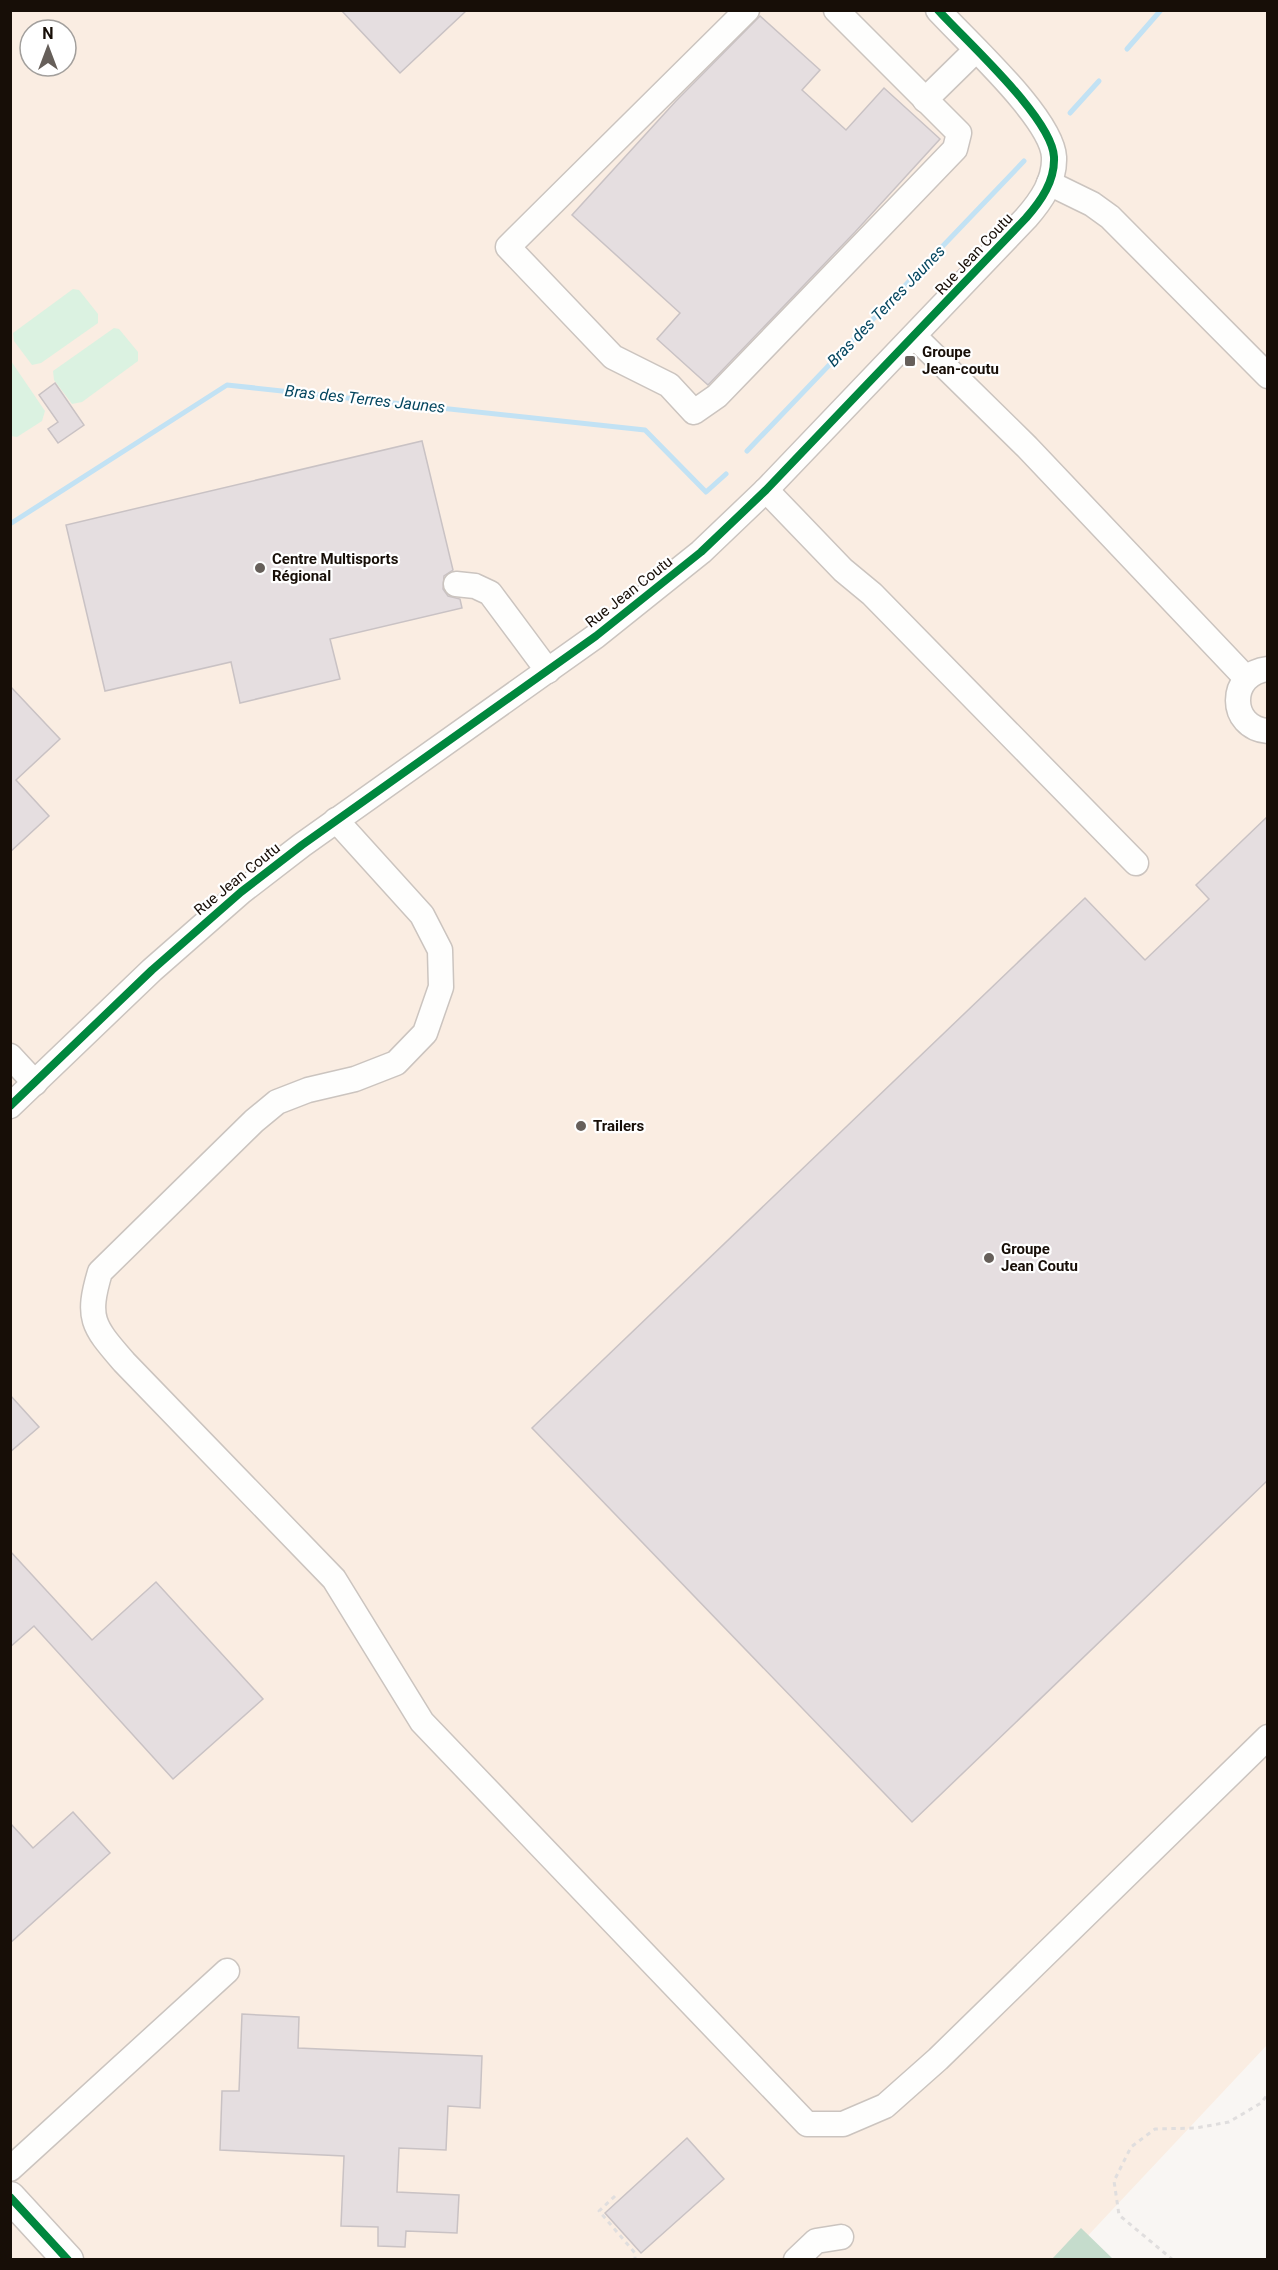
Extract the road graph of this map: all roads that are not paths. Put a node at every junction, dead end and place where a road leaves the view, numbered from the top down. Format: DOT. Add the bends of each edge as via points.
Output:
graph roads {
  1 [pos="747,10"];
  2 [pos="836,10"];
  3 [pos="938,10"];
  4 [pos="975,50"];
  5 [pos="925,99"];
  6 [pos="1049,183"];
  7 [pos="914,336"];
  8 [pos="1268,376"];
  9 [pos="766,490"];
  10 [pos="456,584"];
  11 [pos="548,671"];
  12 [pos="1257,674"];
  13 [pos="1268,731"];
  14 [pos="336,820"];
  15 [pos="1136,863"];
  16 [pos="10,1056"];
  17 [pos="35,1083"];
  18 [pos="10,1106"];
  19 [pos="1268,1737"];
  20 [pos="227,1971"];
  21 [pos="10,2169"];
  22 [pos="10,2197"];
  23 [pos="841,2237"];
  24 [pos="68,2259"];
  25 [pos="796,2259"];
  1 -- 5 [label="street" via="508,247 613,357 669,385 694,412 717,396 955,149 959,133"];
  2 -- 5 [label="street"];
  3 -- 4 [label="street, Rue Jean Coutu"];
  4 -- 5 [label="street"];
  4 -- 6 [label="street, Rue Jean Coutu" via="1044,128 1054,157"];
  6 -- 7 [label="street, Rue Jean Coutu" via="1026,218"];
  6 -- 8 [label="street" via="1110,217"];
  7 -- 9 [label="street, Rue Jean Coutu"];
  7 -- 12 [label="street"];
  9 -- 11 [label="street, Rue Jean Coutu" via="664,584"];
  9 -- 15 [label="street"];
  10 -- 11 [label="street" via="475,585 490,593"];
  11 -- 14 [label="street, Rue Jean Coutu"];
  12 -- 13 [label="street" via="1237,696 1241,715 1255,729"];
  14 -- 17 [label="street, Rue Jean Coutu" via="213,916"];
  14 -- 19 [label="street" via="422,915 440,950 441,987 425,1032 396,1063 277,1102 254,1121 100,1272 91,1302 99,1332 334,1579 422,1722 807,2124 843,2124 885,2106"];
  16 -- 17 [label="street"];
  17 -- 18 [label="street, Rue Jean Coutu"];
  20 -- 21 [label="street"];
  22 -- 24 [label="main road"];
  23 -- 25 [label="street" via="816,2241"];
}
